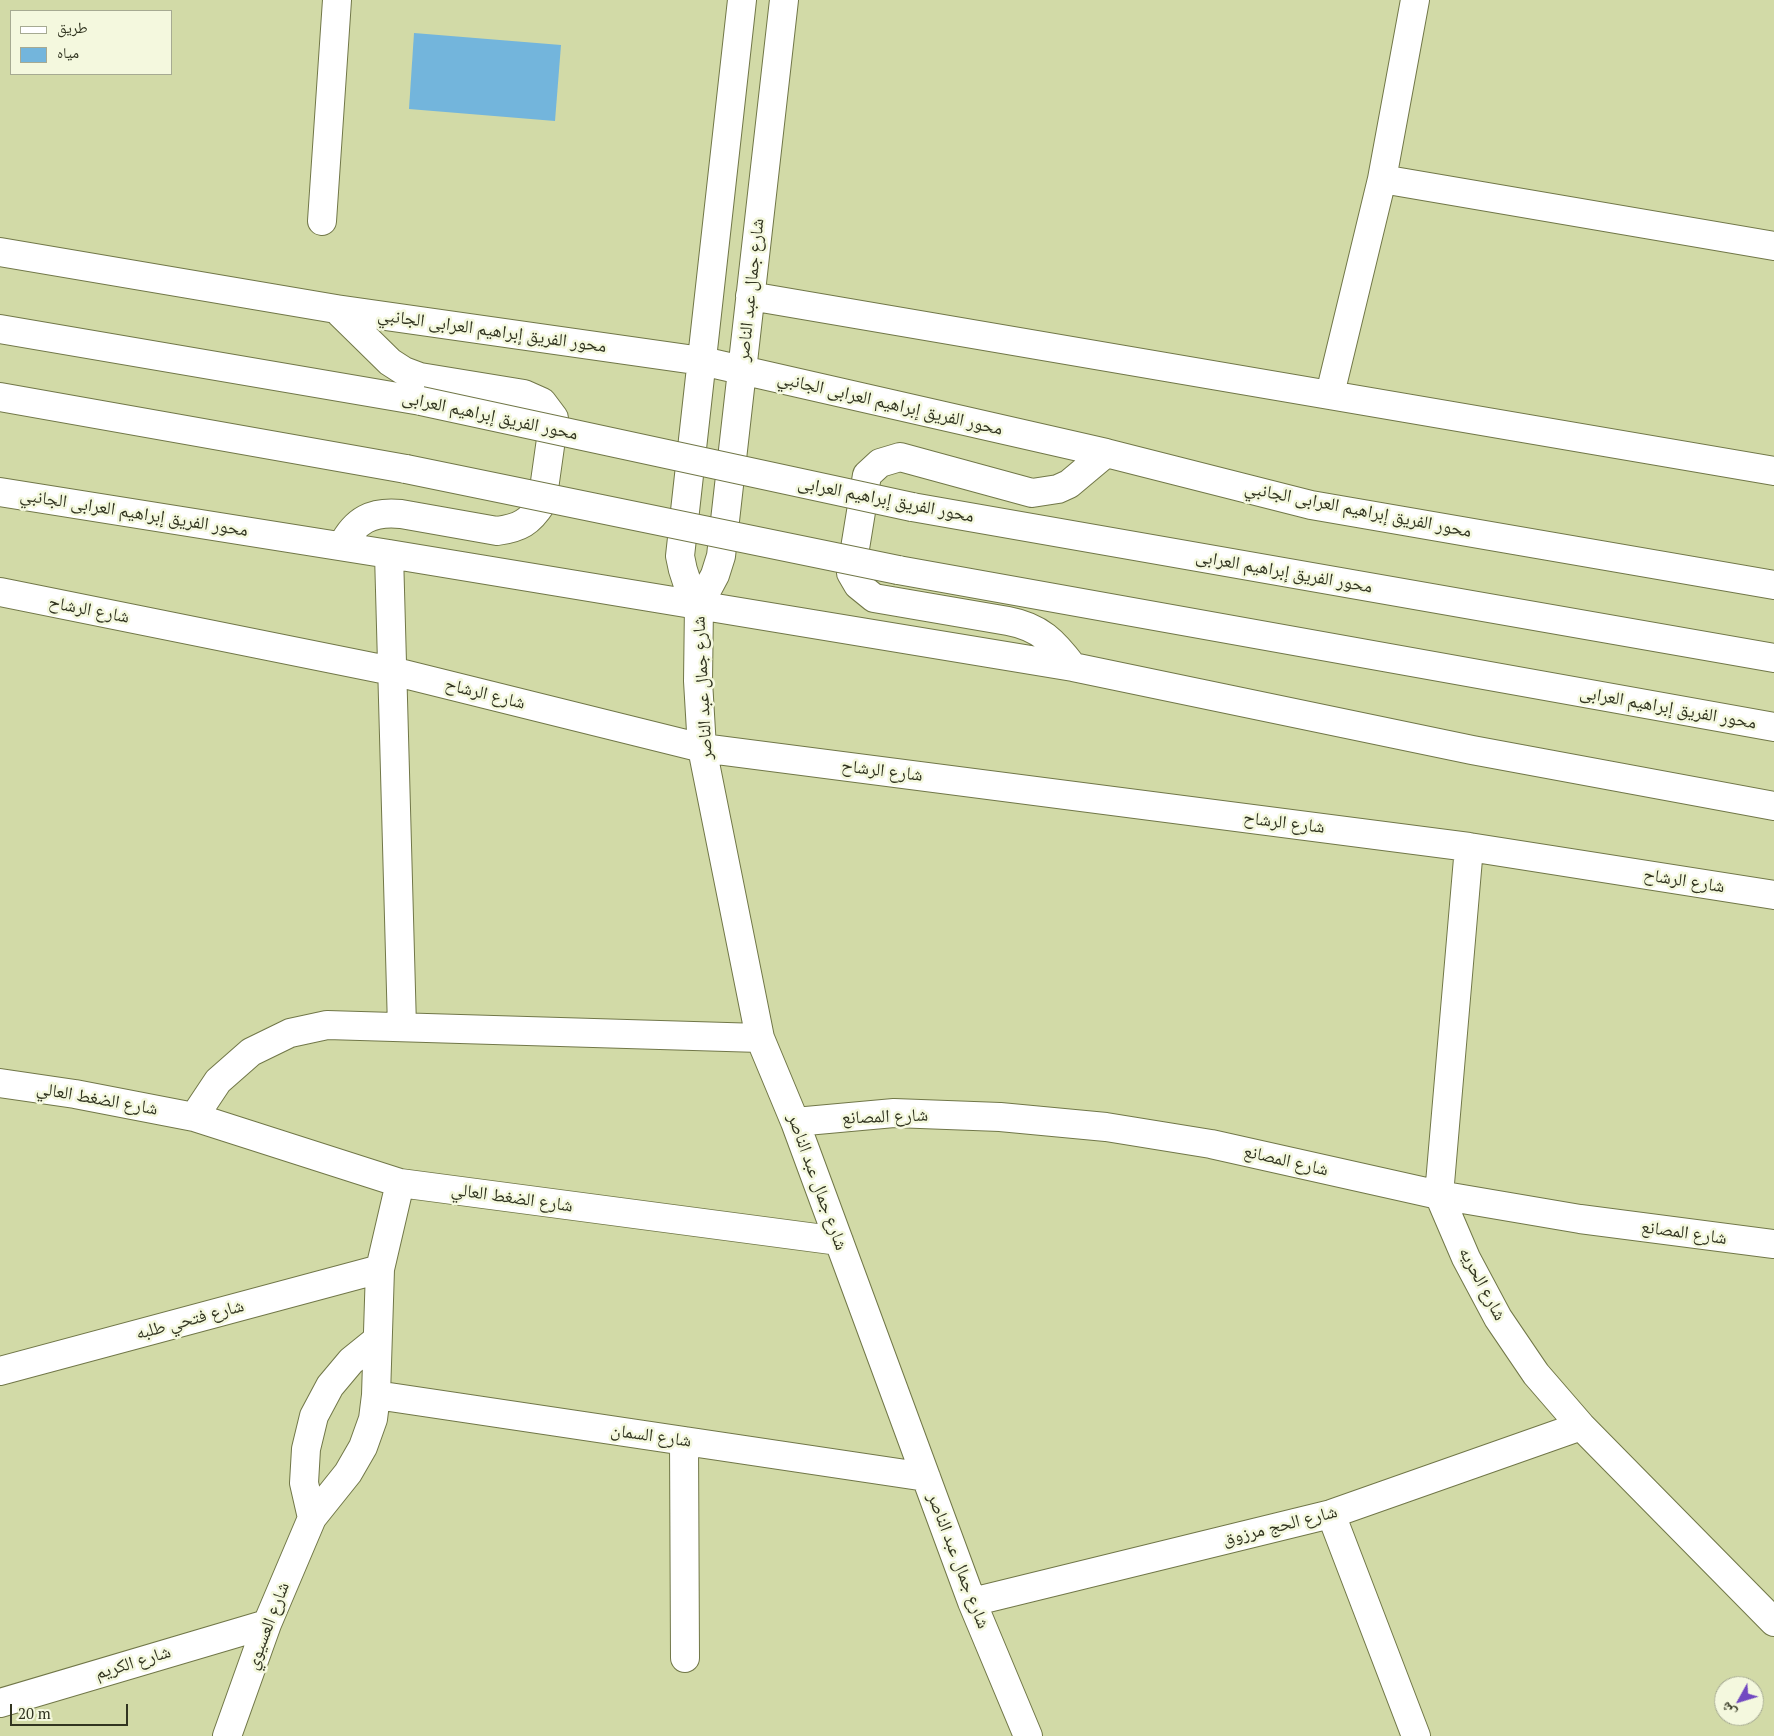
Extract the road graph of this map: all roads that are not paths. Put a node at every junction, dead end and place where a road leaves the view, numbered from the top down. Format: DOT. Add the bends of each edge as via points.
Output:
graph roads {
  1 [pos="337,0"];
  2 [pos="742,0"];
  3 [pos="784,0"];
  4 [pos="1415,0"];
  5 [pos="1382,179"];
  6 [pos="322,221"];
  7 [pos="1774,246"];
  8 [pos="0,252"];
  9 [pos="750,296"];
  10 [pos="336,309"];
  11 [pos="0,330"];
  12 [pos="702,362"];
  13 [pos="742,370"];
  14 [pos="1330,394"];
  15 [pos="0,398"];
  16 [pos="1106,453"];
  17 [pos="1774,471"];
  18 [pos="0,492"];
  19 [pos="342,546"];
  20 [pos="389,554"];
  21 [pos="1774,585"];
  22 [pos="0,592"];
  23 [pos="699,605"];
  24 [pos="1774,658"];
  25 [pos="1073,667"];
  26 [pos="392,671"];
  27 [pos="1774,727"];
  28 [pos="702,748"];
  29 [pos="1774,806"];
  30 [pos="1469,847"];
  31 [pos="1774,895"];
  32 [pos="402,1027"];
  33 [pos="760,1038"];
  34 [pos="0,1083"];
  35 [pos="194,1117"];
  36 [pos="795,1122"];
  37 [pos="400,1184"];
  38 [pos="1439,1195"];
  39 [pos="839,1241"];
  40 [pos="1774,1244"];
  41 [pos="380,1269"];
  42 [pos="377,1340"];
  43 [pos="0,1370"];
  44 [pos="376,1395"];
  45 [pos="1581,1426"];
  46 [pos="684,1441"];
  47 [pos="926,1477"];
  48 [pos="1331,1514"];
  49 [pos="312,1518"];
  50 [pos="972,1602"];
  51 [pos="1774,1622"];
  52 [pos="267,1624"];
  53 [pos="685,1658"];
  54 [pos="0,1703"];
  55 [pos="227,1736"];
  56 [pos="1028,1736"];
  57 [pos="1416,1736"];
  1 -- 6 [label="street"];
  2 -- 12 [label="street, شارع جمال عبد الناصر"];
  3 -- 9 [label="street, شارع جمال عبد الناصر"];
  4 -- 5 [label="street"];
  5 -- 7 [label="street"];
  5 -- 14 [label="street"];
  8 -- 10 [label="street, محور الفريق إبراهيم العرابى الجانبي"];
  9 -- 13 [label="street, شارع جمال عبد الناصر"];
  9 -- 14 [label="street"];
  10 -- 12 [label="street, محور الفريق إبراهيم العرابى الجانبي"];
  10 -- 19 [label="street" via="377,351 404,371 420,377 524,394 542,402 554,418 542,503 525,523 497,531 401,514 378,514 356,525"];
  11 -- 24 [label="street, محور الفريق إبراهيم العرابى, bridge" via="421,401 912,507"];
  12 -- 13 [label="street, محور الفريق إبراهيم العرابى الجانبي"];
  12 -- 23 [label="street, شارع جمال عبد الناصر" via="680,556 683,576"];
  13 -- 16 [label="street, محور الفريق إبراهيم العرابى الجانبي"];
  13 -- 23 [label="street, شارع جمال عبد الناصر" via="721,556"];
  14 -- 17 [label="street"];
  15 -- 27 [label="street, محور الفريق إبراهيم العرابى, bridge" via="406,469 898,570"];
  16 -- 21 [label="street, محور الفريق إبراهيم العرابى الجانبي" via="1311,505"];
  16 -- 25 [label="street" via="1069,484 1032,493 900,457 880,463 867,475 850,574 874,598 1021,623 1034,628 1053,643"];
  18 -- 19 [label="street, محور الفريق إبراهيم العرابى الجانبي"];
  19 -- 20 [label="street, محور الفريق إبراهيم العرابى الجانبي"];
  20 -- 23 [label="street, محور الفريق إبراهيم العرابى الجانبي"];
  20 -- 26 [label="street"];
  22 -- 26 [label="street, شارع الرشاح"];
  23 -- 25 [label="street, محور الفريق إبراهيم العرابى الجانبي"];
  23 -- 28 [label="street, شارع جمال عبد الناصر" via="698,681"];
  25 -- 29 [label="street, محور الفريق إبراهيم العرابى الجانبي" via="1472,750"];
  26 -- 28 [label="street, شارع الرشاح"];
  26 -- 32 [label="street"];
  28 -- 30 [label="street, شارع الرشاح"];
  28 -- 33 [label="street, شارع جمال عبد الناصر"];
  30 -- 31 [label="street, شارع الرشاح"];
  30 -- 38 [label="street, شارع الحريه"];
  32 -- 33 [label="street"];
  32 -- 35 [label="street" via="327,1025 290,1033 251,1052 218,1081"];
  33 -- 36 [label="street, شارع جمال عبد الناصر"];
  34 -- 35 [label="street, شارع الضغط العالي"];
  35 -- 37 [label="street, شارع الضغط العالي"];
  36 -- 38 [label="street, شارع المصانع" via="894,1113 1000,1117 1106,1127 1211,1144"];
  36 -- 39 [label="street, شارع جمال عبد الناصر"];
  37 -- 39 [label="street, شارع الضغط العالي"];
  37 -- 41 [label="street, شارع العسيوي"];
  38 -- 40 [label="street, شارع المصانع" via="1580,1219"];
  38 -- 45 [label="street, شارع الحريه" via="1466,1258 1498,1318 1536,1374"];
  39 -- 47 [label="street, شارع جمال عبد الناصر"];
  41 -- 42 [label="street, شارع العسيوي"];
  41 -- 43 [label="street, شارع فتحي طلبه"];
  42 -- 44 [label="street, شارع العسيوي"];
  42 -- 49 [label="street" via="351,1360 330,1386 314,1416 306,1449 304,1483"];
  44 -- 46 [label="street, شارع السمان"];
  44 -- 49 [label="street, شارع العسيوي" via="373,1419 363,1447 348,1473"];
  45 -- 48 [label="street, شارع الحج مرزوق"];
  45 -- 51 [label="street, شارع الحريه"];
  46 -- 47 [label="street, شارع السمان"];
  46 -- 53 [label="street"];
  47 -- 50 [label="street, شارع جمال عبد الناصر"];
  48 -- 50 [label="street, شارع الحج مرزوق"];
  48 -- 57 [label="street"];
  49 -- 52 [label="street, شارع العسيوي"];
  50 -- 56 [label="street, شارع جمال عبد الناصر"];
  52 -- 54 [label="street, شارع الكريم"];
  52 -- 55 [label="street, شارع العسيوي"];
}
